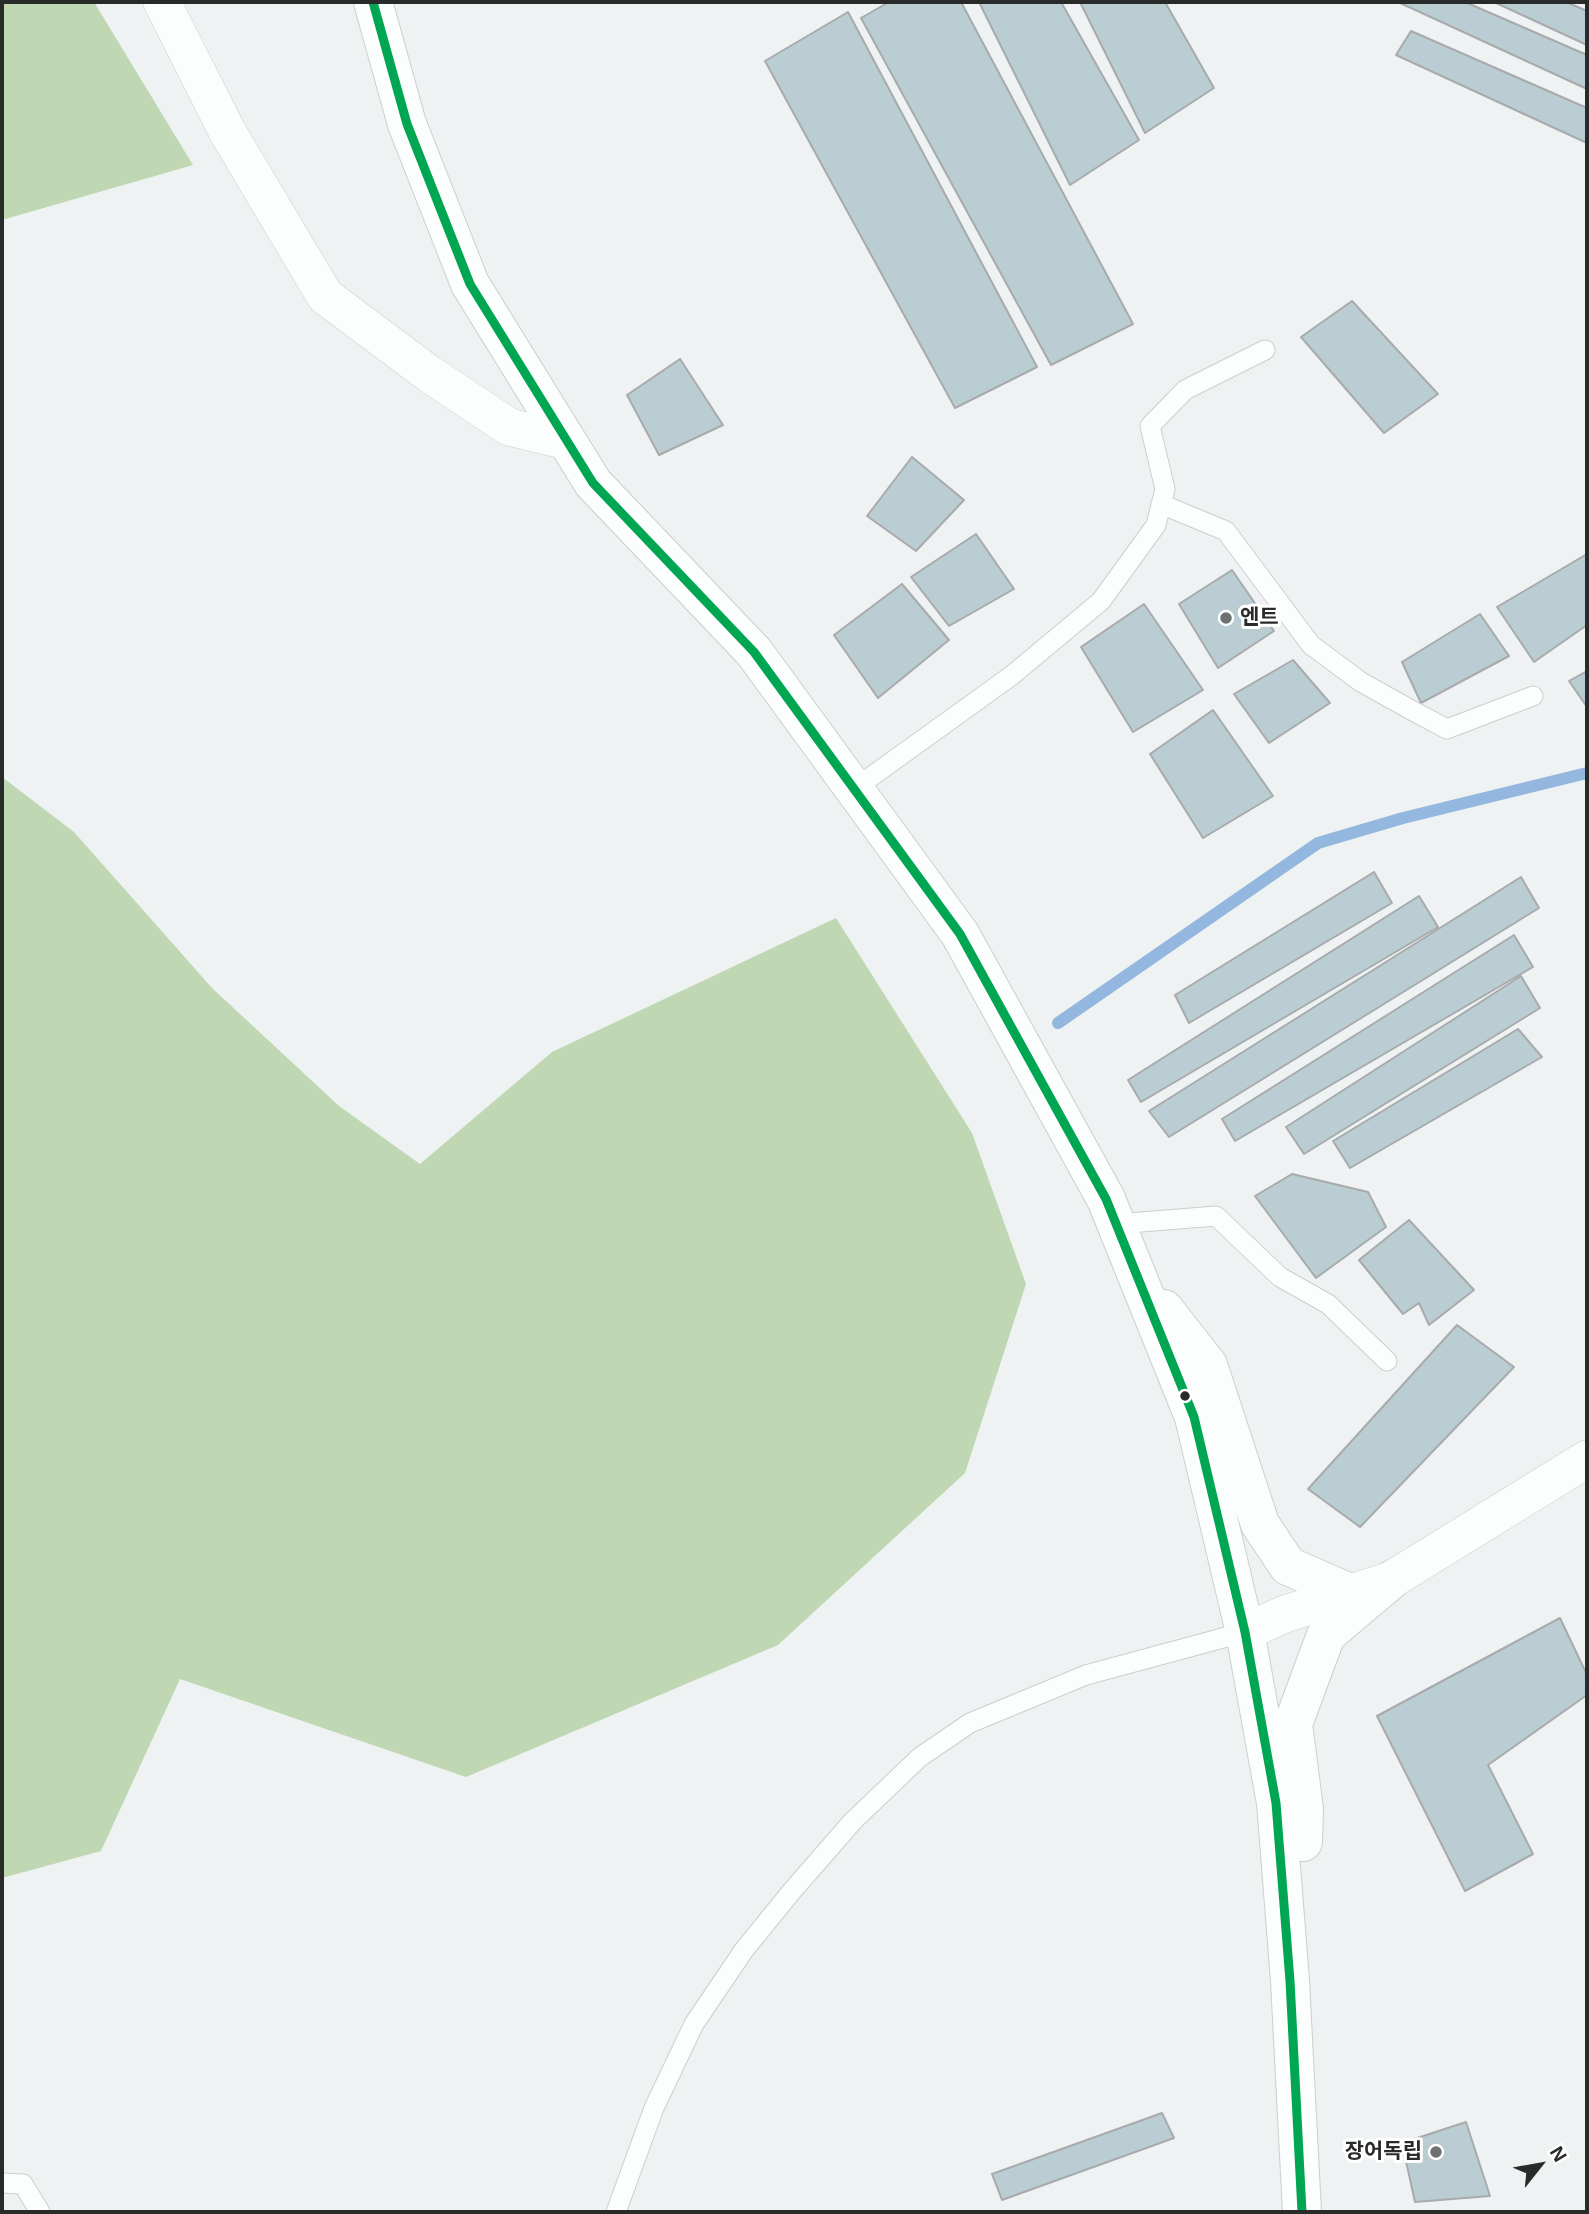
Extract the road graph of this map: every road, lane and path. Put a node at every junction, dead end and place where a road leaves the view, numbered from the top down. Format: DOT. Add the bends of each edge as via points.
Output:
graph roads {
  1 [pos="163,2"];
  2 [pos="373,2"];
  3 [pos="1265,350"];
  4 [pos="567,441"];
  5 [pos="1161,504"];
  6 [pos="1532,696"];
  7 [pos="854,789"];
  8 [pos="1116,1224"];
  9 [pos="1136,1272"];
  10 [pos="1387,1361"];
  11 [pos="1587,1459"];
  12 [pos="1391,1580"];
  13 [pos="1352,1594"];
  14 [pos="1245,1632"];
  15 [pos="1288,1953"];
  16 [pos="2,2183"];
  17 [pos="40,2212"];
  18 [pos="616,2212"];
  19 [pos="1301,2212"];
  1 -- 4 [label="street" via="227,131 325,296 509,427"];
  2 -- 4 [label="street" via="407,124 470,284"];
  3 -- 5 [label="lane" via="1185,390 1150,426 1165,489"];
  4 -- 7 [label="street" via="593,482 754,652"];
  5 -- 6 [label="lane" via="1226,531 1311,645 1412,711 1447,729"];
  5 -- 7 [label="lane" via="1156,525 1101,601 1011,676"];
  7 -- 8 [label="street" via="960,934"];
  8 -- 9 [label="street"];
  8 -- 10 [label="lane" via="1216,1216 1280,1277 1328,1304"];
  9 -- 13 [label="street" via="1208,1365 1261,1524 1288,1566"];
  9 -- 14 [label="street" via="1194,1418"];
  11 -- 12 [label="street"];
  12 -- 13 [label="street"];
  12 -- 15 [label="street" via="1326,1635 1293,1724 1304,1810 1301,1928"];
  13 -- 14 [label="street"];
  14 -- 15 [label="street" via="1276,1803"];
  14 -- 18 [label="lane" via="1086,1675 970,1723 920,1757 853,1821 792,1891 744,1950 694,2024 654,2108"];
  15 -- 19 [label="street"];
  16 -- 17 [label="lane" via="23,2184"];
}
